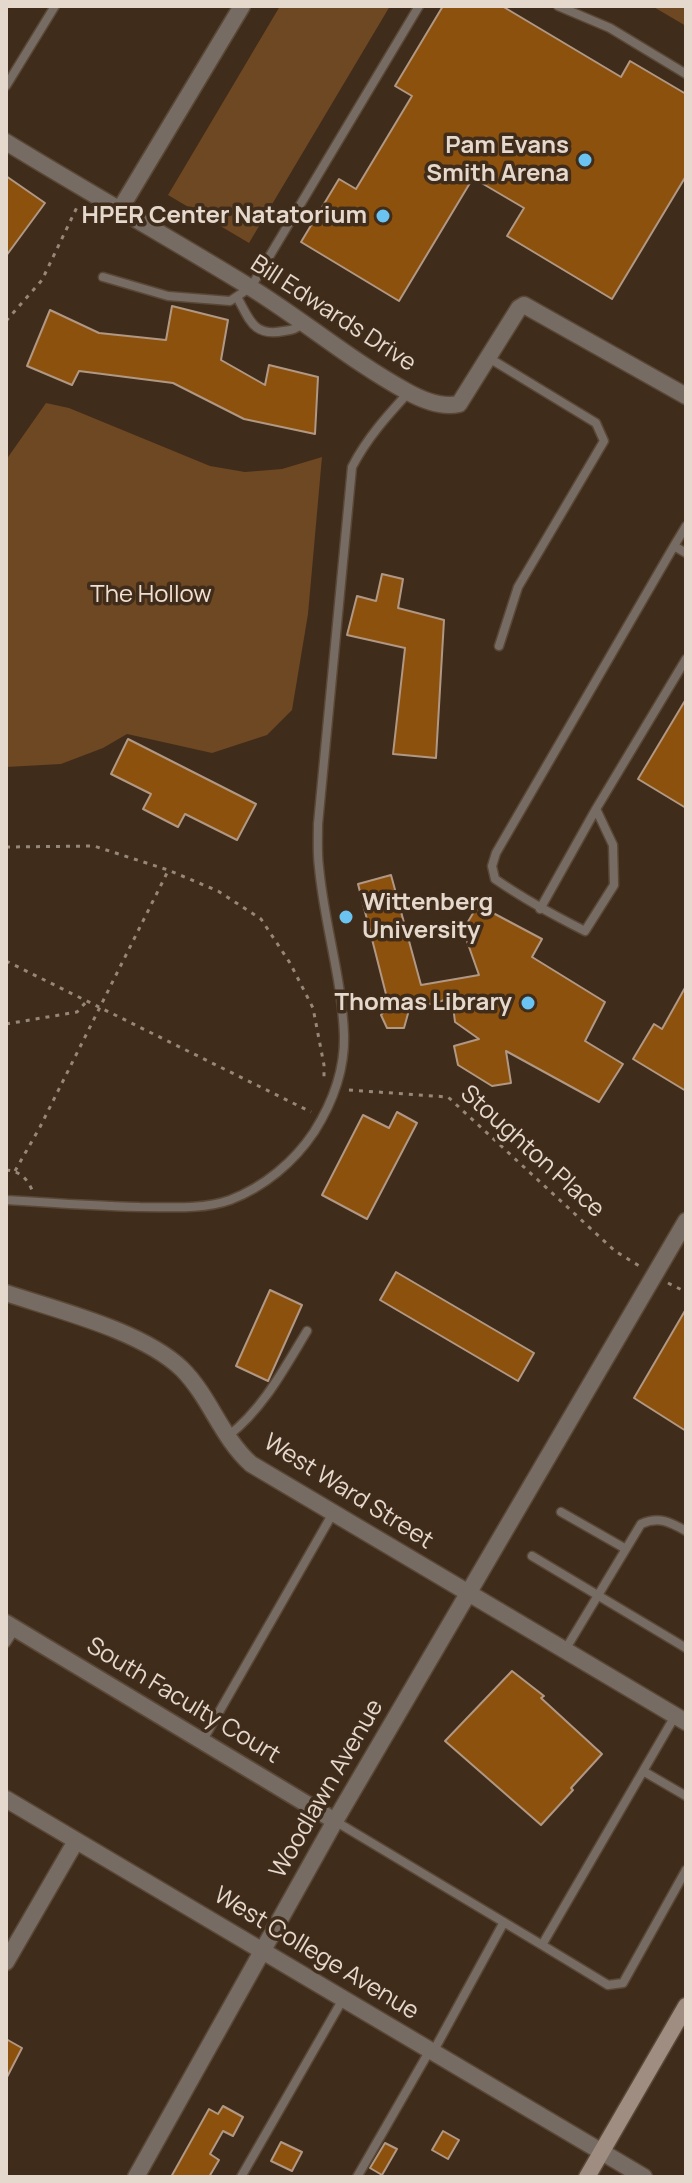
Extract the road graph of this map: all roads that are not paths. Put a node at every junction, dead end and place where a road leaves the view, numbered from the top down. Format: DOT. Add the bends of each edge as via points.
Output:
graph roads {
  1 [pos="55,6"];
  2 [pos="242,6"];
  3 [pos="419,6"];
  4 [pos="558,6"];
  5 [pos="686,74"];
  6 [pos="6,86"];
  7 [pos="6,142"];
  8 [pos="119,211"];
  9 [pos="103,277"];
  10 [pos="244,292"];
  11 [pos="302,324"];
  12 [pos="489,358"];
  13 [pos="408,393"];
  14 [pos="686,396"];
  15 [pos="686,526"];
  16 [pos="674,546"];
  17 [pos="686,553"];
  18 [pos="499,646"];
  19 [pos="686,659"];
  20 [pos="596,809"];
  21 [pos="540,909"];
  22 [pos="6,1200"];
  23 [pos="686,1221"];
  24 [pos="6,1293"];
  25 [pos="307,1331"];
  26 [pos="227,1437"];
  27 [pos="561,1512"];
  28 [pos="333,1513"];
  29 [pos="686,1531"];
  30 [pos="626,1549"];
  31 [pos="532,1556"];
  32 [pos="469,1594"];
  33 [pos="597,1595"];
  34 [pos="9,1631"];
  35 [pos="686,1648"];
  36 [pos="565,1651"];
  37 [pos="680,1719"];
  38 [pos="203,1740"];
  39 [pos="643,1771"];
  40 [pos="686,1796"];
  41 [pos="6,1799"];
  42 [pos="335,1821"];
  43 [pos="76,1841"];
  44 [pos="686,1870"];
  45 [pos="504,1922"];
  46 [pos="542,1945"];
  47 [pos="262,1950"];
  48 [pos="6,1962"];
  49 [pos="343,1998"];
  50 [pos="686,2006"];
  51 [pos="431,2051"];
  52 [pos="601,2152"];
  53 [pos="136,2177"];
  54 [pos="241,2177"];
  55 [pos="357,2177"];
  56 [pos="587,2177"];
  57 [pos="644,2177"];
  1 -- 6 [label="lane"];
  2 -- 8 [label="street"];
  3 -- 10 [label="lane"];
  4 -- 5 [label="lane" via="610,28"];
  7 -- 8 [label="street, Bill Edwards Drive"];
  8 -- 10 [label="street, Bill Edwards Drive"];
  9 -- 10 [label="lane" via="168,296 230,301"];
  10 -- 11 [label="street, Bill Edwards Drive"];
  10 -- 11 [label="lane" via="251,323 262,332"];
  11 -- 13 [label="street, Bill Edwards Drive"];
  12 -- 13 [label="street, Bill Edwards Drive" via="459,404"];
  12 -- 14 [label="street, Bill Edwards Drive" via="524,305"];
  12 -- 18 [label="lane" via="596,423 604,441 518,587"];
  13 -- 22 [label="lane" via="378,426 352,467 318,824 319,866 344,1036 336,1089 323,1118 292,1160 228,1201 171,1207"];
  15 -- 16 [label="lane"];
  16 -- 17 [label="lane"];
  16 -- 21 [label="lane" via="496,853 495,879"];
  19 -- 20 [label="lane"];
  20 -- 21 [label="lane"];
  20 -- 21 [label="lane" via="613,845 614,885 585,931"];
  23 -- 32 [label="street, Woodlawn Avenue"];
  24 -- 26 [label="street, West Ward Street" via="164,1355 199,1390"];
  25 -- 26 [label="lane" via="258,1408"];
  26 -- 28 [label="street, West Ward Street" via="251,1464"];
  27 -- 30 [label="lane"];
  28 -- 32 [label="street, West Ward Street"];
  28 -- 38 [label="lane"];
  29 -- 30 [label="lane" via="653,1519 641,1524"];
  30 -- 33 [label="lane"];
  31 -- 33 [label="lane"];
  32 -- 36 [label="street, West Ward Street"];
  32 -- 42 [label="street, Woodlawn Avenue"];
  33 -- 35 [label="lane"];
  33 -- 36 [label="lane"];
  34 -- 38 [label="street, South Faculty Court"];
  36 -- 37 [label="street, West Ward Street"];
  37 -- 39 [label="lane"];
  38 -- 42 [label="street, South Faculty Court"];
  39 -- 40 [label="lane"];
  39 -- 46 [label="lane"];
  41 -- 43 [label="street, West College Avenue"];
  42 -- 45 [label="lane"];
  42 -- 47 [label="street, Woodlawn Avenue"];
  43 -- 47 [label="street, West College Avenue"];
  43 -- 48 [label="street"];
  44 -- 46 [label="lane" via="623,1983 608,1985"];
  45 -- 46 [label="lane"];
  45 -- 51 [label="lane"];
  47 -- 49 [label="street, West College Avenue"];
  47 -- 53 [label="street, Woodlawn Avenue"];
  49 -- 51 [label="street, West College Avenue"];
  49 -- 54 [label="lane"];
  50 -- 52 [label="street"];
  51 -- 52 [label="street, West College Avenue"];
  51 -- 55 [label="lane"];
  52 -- 56 [label="street"];
  52 -- 57 [label="street, West College Avenue"];
}
